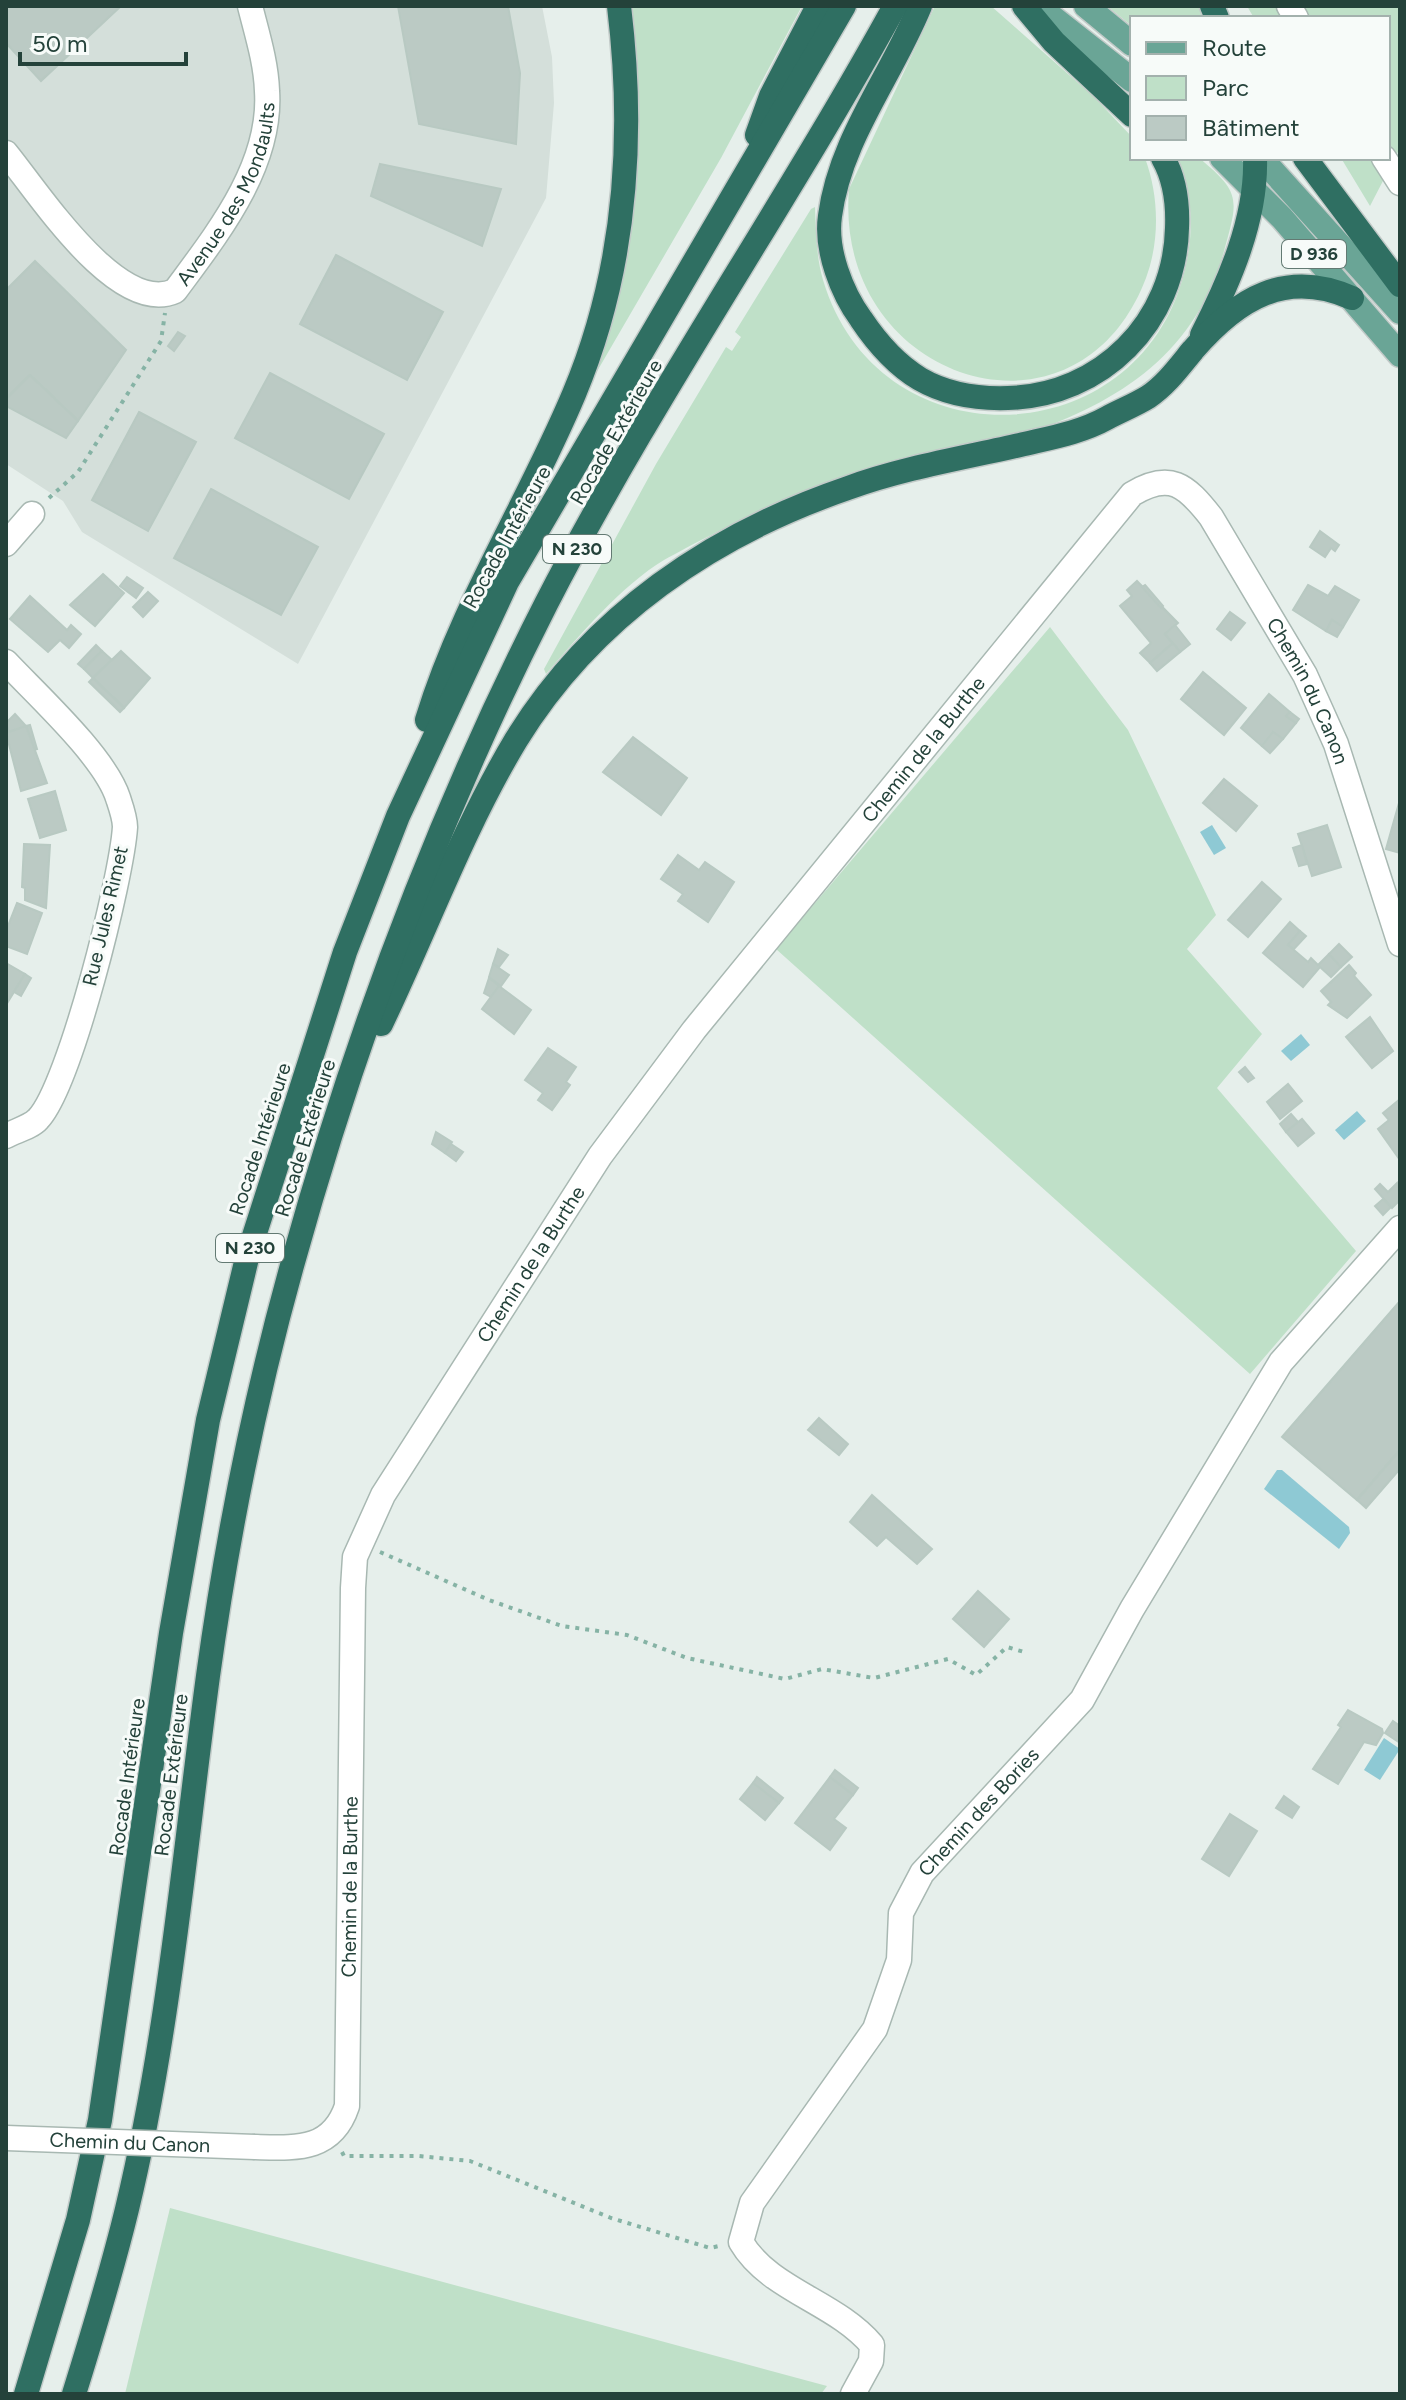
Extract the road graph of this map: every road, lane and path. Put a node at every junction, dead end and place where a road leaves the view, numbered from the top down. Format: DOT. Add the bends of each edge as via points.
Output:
graph roads {
  1 [pos="250,6"];
  2 [pos="619,6"];
  3 [pos="818,6"];
  4 [pos="844,6"];
  5 [pos="895,6"];
  6 [pos="920,6"];
  7 [pos="1024,6"];
  8 [pos="1038,6"];
  9 [pos="1086,6"];
  10 [pos="1130,42"];
  11 [pos="1130,78"];
  12 [pos="1130,113"];
  13 [pos="6,153"];
  14 [pos="1164,160"];
  15 [pos="1224,160"];
  16 [pos="1258,160"];
  17 [pos="1260,160"];
  18 [pos="1306,160"];
  19 [pos="1385,160"];
  20 [pos="1400,183"];
  21 [pos="1253,188"];
  22 [pos="738,190"];
  23 [pos="1400,285"];
  24 [pos="163,296"];
  25 [pos="1352,298"];
  26 [pos="1400,312"];
  27 [pos="1195,348"];
  28 [pos="1400,355"];
  29 [pos="1153,481"];
  30 [pos="32,514"];
  31 [pos="6,544"];
  32 [pos="6,662"];
  33 [pos="398,816"];
  34 [pos="1400,944"];
  35 [pos="331,1127"];
  36 [pos="6,1136"];
  37 [pos="1400,1228"];
  38 [pos="360,1542"];
  39 [pos="1024,1652"];
  40 [pos="332,2134"];
  41 [pos="6,2138"];
  42 [pos="741,2242"];
  43 [pos="26,2394"];
  44 [pos="74,2394"];
  45 [pos="853,2394"];
  1 -- 24 [label="street, Avenue des Mondaults" via="268,94 260,145 227,217 175,291"];
  2 -- 33 [label="highway" via="627,69 628,159 601,318 575,392 485,573 435,692"];
  3 -- 22 [label="highway" via="771,96"];
  4 -- 22 [label="highway, Rocade Intérieure / N 230"];
  5 -- 35 [label="highway, Rocade Extérieure / N 230" via="548,600 438,836"];
  6 -- 14 [label="highway" via="849,146 829,221 833,254 852,307 897,363 922,380 956,394 1028,398 1074,385 1115,360 1155,312 1170,279 1177,215 1172,173"];
  7 -- 12 [label="highway"];
  8 -- 11 [label="main road"];
  9 -- 10 [label="main road"];
  13 -- 24 [label="street, Avenue des Mondaults" via="93,259 123,284"];
  15 -- 21 [label="main road, D 936"];
  16 -- 21 [label="highway"];
  17 -- 26 [label="main road, D 936"];
  18 -- 23 [label="highway"];
  19 -- 20 [label="street"];
  21 -- 25 [label="main road, D 936"];
  21 -- 27 [label="highway" via="1228,284"];
  22 -- 33 [label="highway, Rocade Intérieure / N 230" via="507,582"];
  24 -- 30 [label="path" via="166,323 161,341 78,472"];
  25 -- 27 [label="highway" via="1332,289 1285,285 1247,303"];
  25 -- 28 [label="main road, D 936"];
  27 -- 35 [label="highway" via="1148,397 1090,428 856,485 790,508 680,569 602,633 556,683 517,739"];
  29 -- 34 [label="street, Chemin du Canon" via="1175,483 1194,495 1305,675 1336,744"];
  29 -- 38 [label="street, Chemin de la Burthe" via="1132,494 641,1101 600,1156 383,1495"];
  30 -- 31 [label="street"];
  32 -- 36 [label="street, Rue Jules Rimet" via="101,767 118,795 125,824 100,949 64,1070 38,1120"];
  33 -- 43 [label="highway, Rocade Intérieure / N 230" via="345,952 247,1258 208,1420 171,1633 100,2120 78,2220"];
  35 -- 44 [label="highway, Rocade Extérieure / N 230" via="254,1424 210,1666 166,2000 131,2190"];
  37 -- 42 [label="street, Chemin des Bories" via="1281,1362 1082,1700 922,1873 901,1913 899,1960 875,2029 752,2203"];
  38 -- 39 [label="path" via="489,1600 562,1626 627,1635 687,1658 785,1679 822,1669 874,1678 948,1659 976,1675 1007,1647"];
  38 -- 40 [label="street, Chemin de la Burthe" via="353,1588 347,2106"];
  40 -- 41 [label="street, Chemin du Canon, bridge" via="307,2146 255,2147"];
  40 -- 42 [label="path" via="344,2156 470,2161 611,2218 710,2248"];
  42 -- 45 [label="street" via="753,2262 856,2326 872,2345 871,2361"];
}
